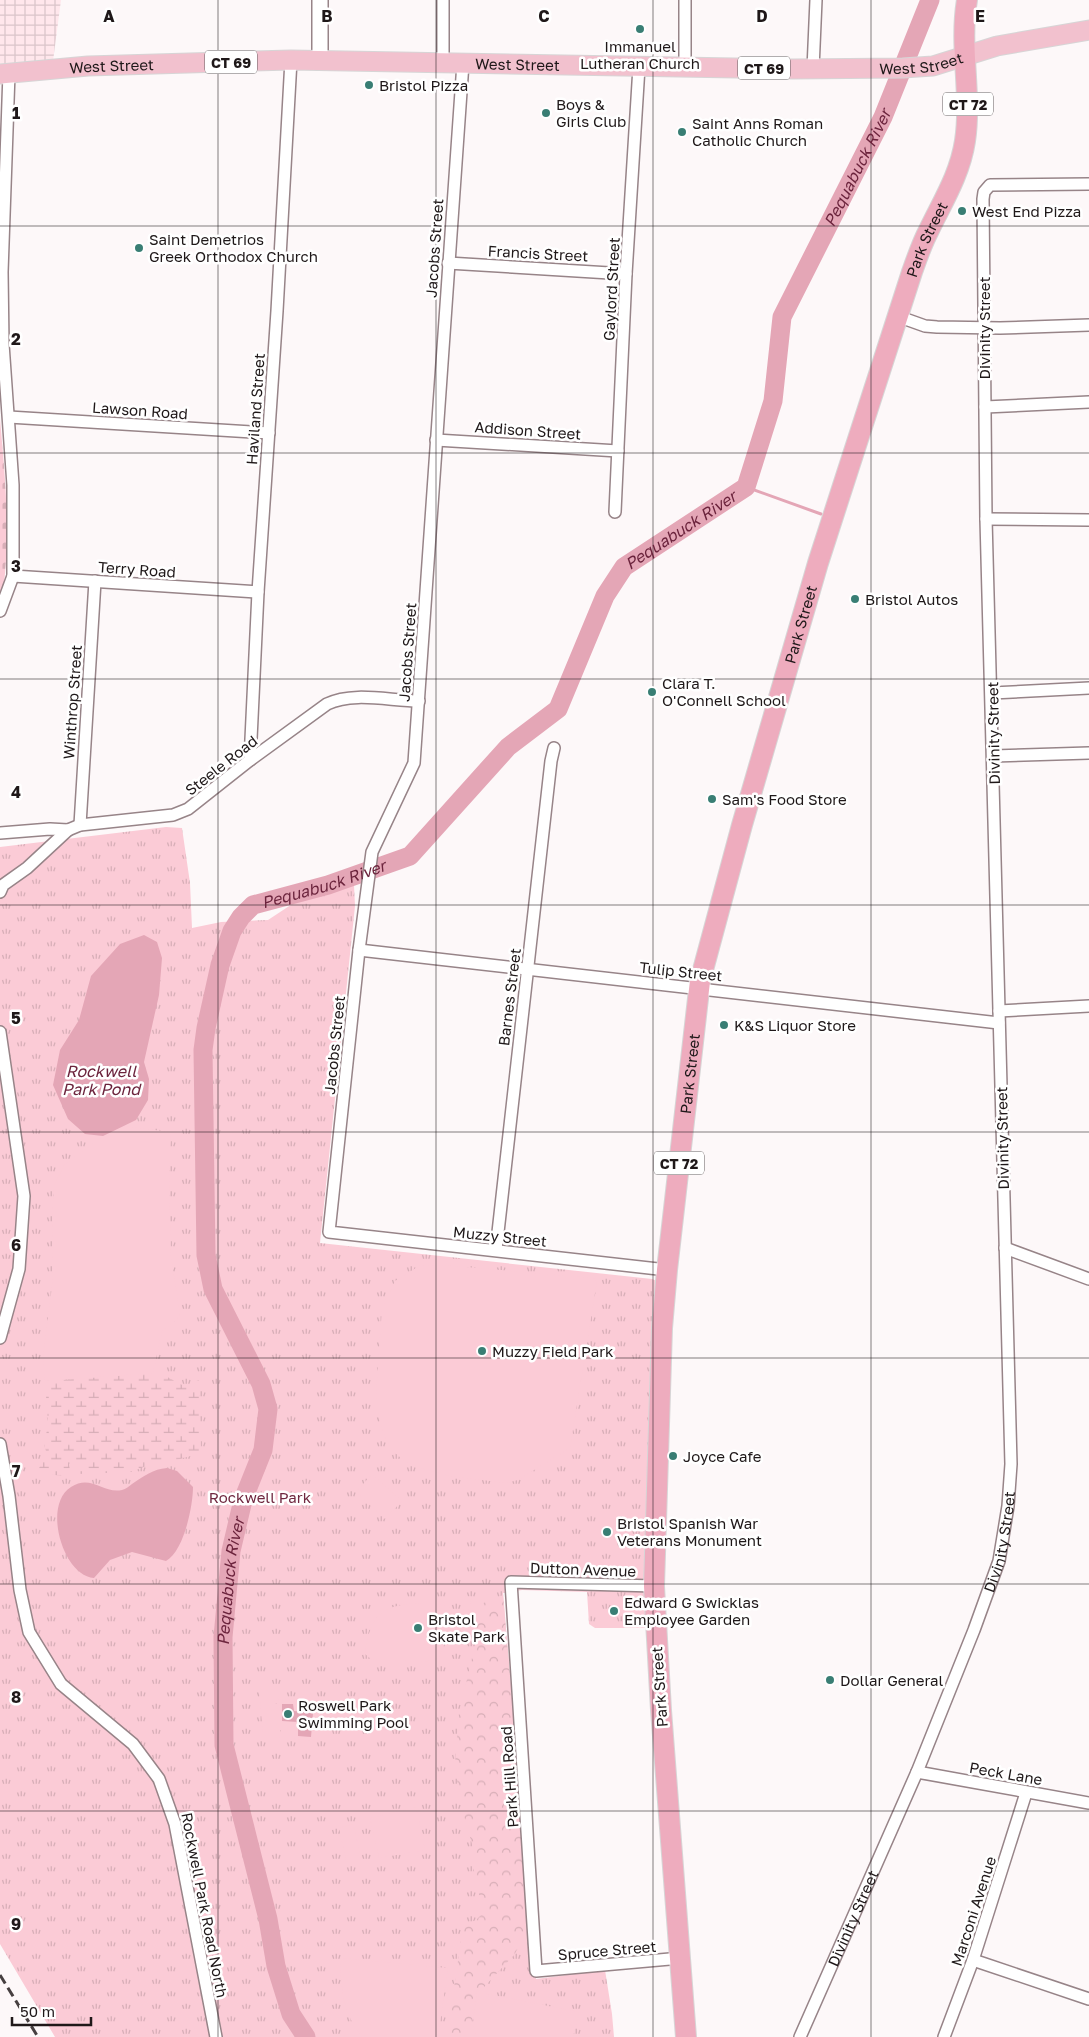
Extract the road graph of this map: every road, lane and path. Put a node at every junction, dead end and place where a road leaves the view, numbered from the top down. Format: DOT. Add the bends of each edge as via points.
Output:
graph roads {
  1 [pos="320,0"];
  2 [pos="443,0"];
  3 [pos="685,0"];
  4 [pos="816,0"];
  5 [pos="967,0"];
  6 [pos="1089,30"];
  7 [pos="964,56"];
  8 [pos="291,60"];
  9 [pos="320,61"];
  10 [pos="443,63"];
  11 [pos="463,63"];
  12 [pos="640,66"];
  13 [pos="685,67"];
  14 [pos="813,69"];
  15 [pos="4,74"];
  16 [pos="1089,184"];
  17 [pos="448,263"];
  18 [pos="626,274"];
  19 [pos="897,316"];
  20 [pos="1089,325"];
  21 [pos="984,328"];
  22 [pos="1089,402"];
  23 [pos="985,407"];
  24 [pos="9,417"];
  25 [pos="269,433"];
  26 [pos="436,440"];
  27 [pos="618,452"];
  28 [pos="615,512"];
  29 [pos="986,518"];
  30 [pos="1089,520"];
  31 [pos="13,576"];
  32 [pos="95,582"];
  33 [pos="258,592"];
  34 [pos="0,611"];
  35 [pos="1089,688"];
  36 [pos="992,693"];
  37 [pos="419,701"];
  38 [pos="554,748"];
  39 [pos="1089,753"];
  40 [pos="993,756"];
  41 [pos="250,760"];
  42 [pos="80,825"];
  43 [pos="68,830"];
  44 [pos="0,833"];
  45 [pos="0,892"];
  46 [pos="359,950"];
  47 [pos="528,970"];
  48 [pos="699,988"];
  49 [pos="1089,1006"];
  50 [pos="999,1011"];
  51 [pos="999,1023"];
  52 [pos="0,1032"];
  53 [pos="329,1232"];
  54 [pos="1005,1248"];
  55 [pos="496,1250"];
  56 [pos="667,1270"];
  57 [pos="1089,1279"];
  58 [pos="0,1338"];
  59 [pos="0,1444"];
  60 [pos="511,1582"];
  61 [pos="654,1586"];
  62 [pos="917,1772"];
  63 [pos="1026,1793"];
  64 [pos="1089,1803"];
  65 [pos="680,1958"];
  66 [pos="974,1960"];
  67 [pos="536,1971"];
  68 [pos="1089,1999"];
  69 [pos="216,2037"];
  70 [pos="686,2037"];
  71 [pos="800,2037"];
  72 [pos="944,2037"];
  1 -- 9 [label="street"];
  2 -- 10 [label="street"];
  3 -- 13 [label="street"];
  4 -- 14 [label="street"];
  5 -- 7 [label="highway, CT 72"];
  6 -- 7 [label="main road, West Street / CT 69" via="997,46"];
  7 -- 14 [label="main road, West Street / CT 69" via="917,67"];
  7 -- 19 [label="highway, Park Street / CT 72" via="968,108 963,151 953,183 920,250"];
  8 -- 9 [label="main road, West Street / CT 69"];
  8 -- 15 [label="main road, West Street / CT 69" via="88,66"];
  8 -- 25 [label="street, Haviland Street"];
  9 -- 10 [label="main road, West Street / CT 69"];
  10 -- 11 [label="main road, West Street / CT 69"];
  11 -- 12 [label="main road, West Street / CT 69"];
  11 -- 17 [label="street, Jacobs Street"];
  12 -- 13 [label="main road, West Street / CT 69"];
  12 -- 18 [label="street, Gaylord Street"];
  13 -- 14 [label="main road, West Street / CT 69"];
  15 -- 24 [label="street" via="3,344"];
  16 -- 21 [label="street, Divinity Street" via="990,185 984,192"];
  17 -- 18 [label="street, Francis Street"];
  17 -- 26 [label="street, Jacobs Street"];
  18 -- 27 [label="street, Gaylord Street"];
  19 -- 21 [label="street" via="926,326"];
  19 -- 48 [label="highway, Park Street / CT 72" via="818,563 739,835"];
  20 -- 21 [label="street"];
  21 -- 23 [label="street, Divinity Street"];
  22 -- 23 [label="street"];
  23 -- 29 [label="street, Divinity Street"];
  24 -- 25 [label="street, Lawson Road"];
  24 -- 31 [label="street"];
  25 -- 33 [label="street, Haviland Street"];
  26 -- 27 [label="street, Addison Street"];
  26 -- 37 [label="street, Jacobs Street"];
  27 -- 28 [label="street, Gaylord Street"];
  29 -- 30 [label="street"];
  29 -- 36 [label="street, Divinity Street"];
  31 -- 32 [label="street, Terry Road"];
  31 -- 34 [label="street"];
  32 -- 33 [label="street, Terry Road"];
  32 -- 42 [label="street, Winthrop Street"];
  33 -- 41 [label="street, Haviland Street"];
  35 -- 36 [label="street"];
  36 -- 40 [label="street, Divinity Street"];
  37 -- 41 [label="street, Steele Road" via="337,700"];
  37 -- 46 [label="street, Jacobs Street" via="414,763 372,852"];
  38 -- 47 [label="street, Barnes Street"];
  39 -- 40 [label="street"];
  40 -- 50 [label="street, Divinity Street"];
  41 -- 42 [label="street, Steele Road" via="205,797 173,815"];
  42 -- 43 [label="street, Steele Road"];
  43 -- 44 [label="street, Steele Road"];
  43 -- 45 [label="street" via="27,868 3,885"];
  46 -- 47 [label="street, Tulip Street"];
  46 -- 53 [label="street, Jacobs Street"];
  47 -- 48 [label="street, Tulip Street"];
  47 -- 55 [label="street, Barnes Street"];
  48 -- 51 [label="street, Tulip Street"];
  48 -- 56 [label="highway, Park Street / CT 72"];
  49 -- 50 [label="street"];
  50 -- 51 [label="street, Divinity Street"];
  51 -- 54 [label="street, Divinity Street"];
  52 -- 58 [label="street" via="24,1196 19,1270"];
  53 -- 55 [label="street, Muzzy Street"];
  54 -- 57 [label="street"];
  54 -- 62 [label="street, Divinity Street" via="1011,1464 999,1561"];
  55 -- 56 [label="street, Muzzy Street"];
  56 -- 61 [label="highway, Park Street / CT 72" via="662,1328"];
  59 -- 69 [label="street, Rockwell Park Road North" via="29,1632 62,1684 133,1744 159,1780 175,1824"];
  60 -- 61 [label="street, Dutton Avenue"];
  60 -- 67 [label="street, Park Hill Road"];
  61 -- 65 [label="highway, Park Street / CT 72"];
  62 -- 63 [label="street, Peck Lane"];
  62 -- 71 [label="street, Divinity Street"];
  63 -- 64 [label="street, Peck Lane"];
  63 -- 66 [label="street, Marconi Avenue"];
  65 -- 67 [label="street, Spruce Street"];
  65 -- 70 [label="highway, Park Street / CT 72"];
  66 -- 68 [label="street"];
  66 -- 72 [label="street, Marconi Avenue"];
}
